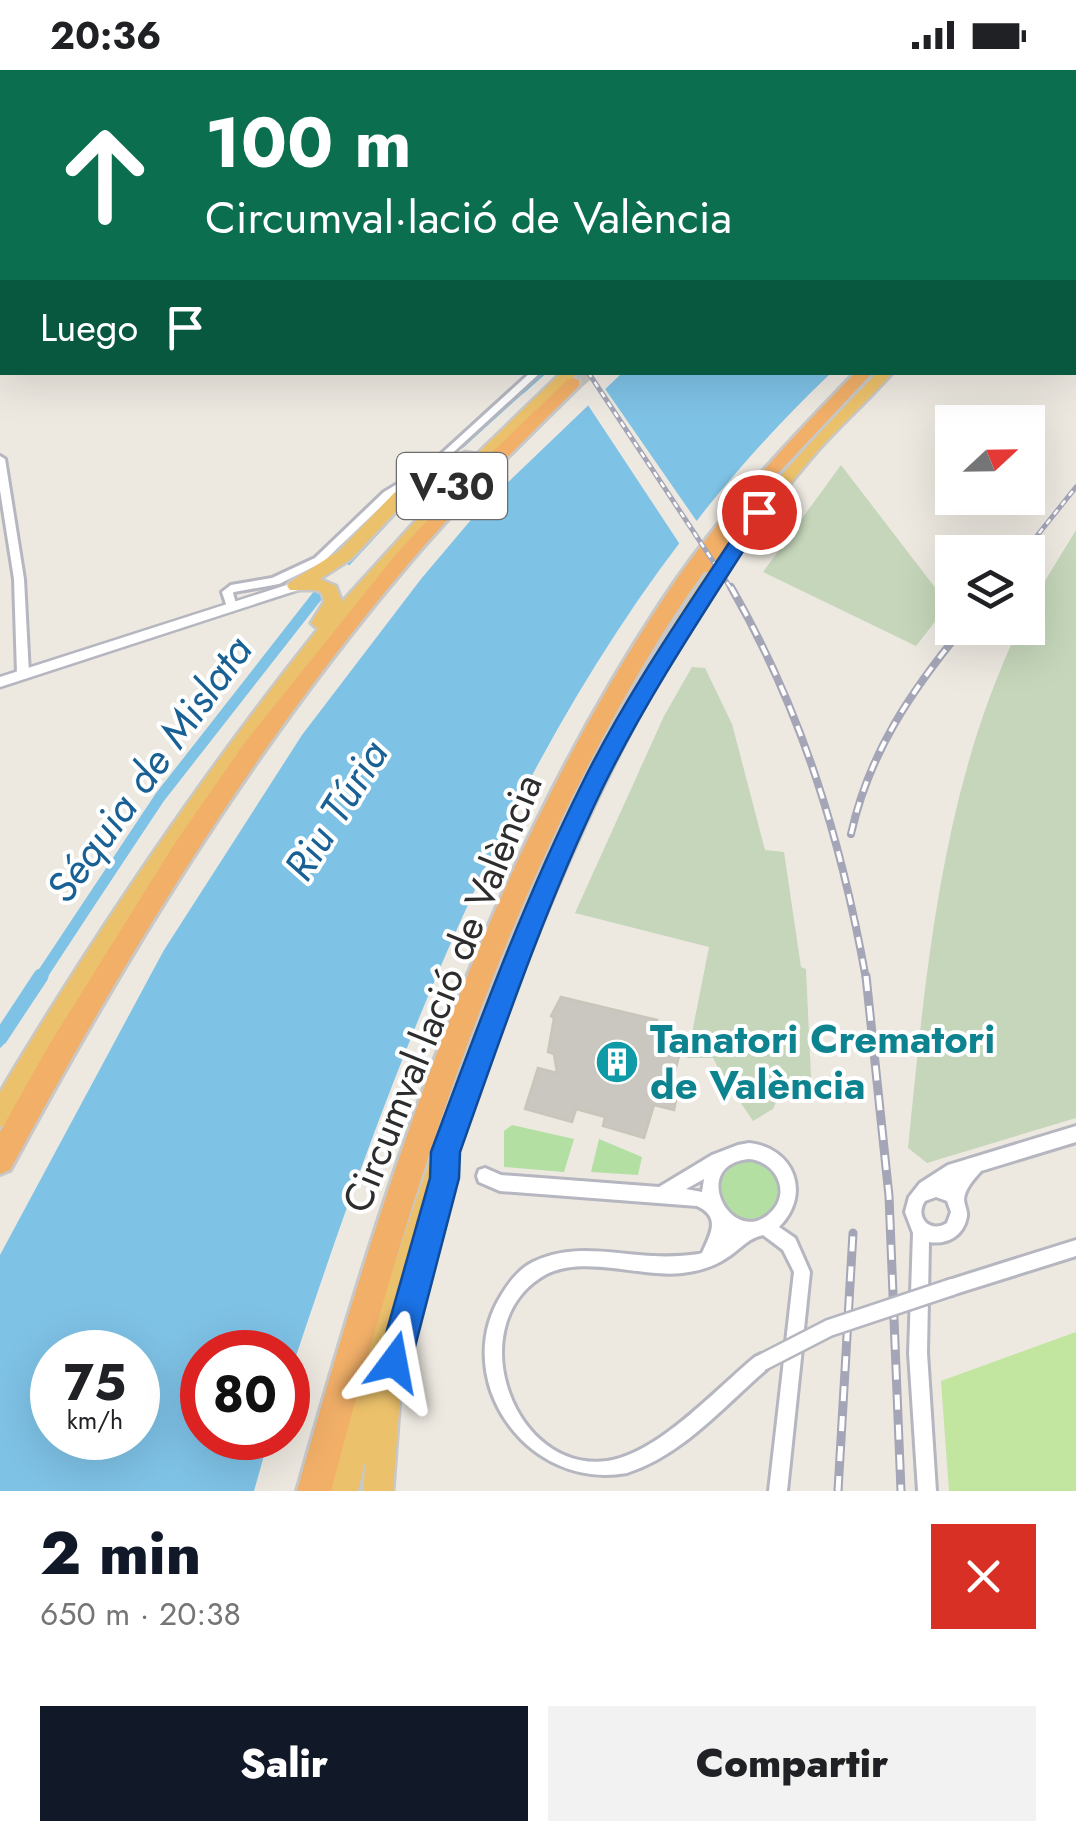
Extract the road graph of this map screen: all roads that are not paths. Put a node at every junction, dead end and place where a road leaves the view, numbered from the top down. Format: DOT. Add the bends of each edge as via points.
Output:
graph roads {
  1 [pos="534,375"];
  2 [pos="862,375"];
  3 [pos="883,375"];
  4 [pos="571,379"];
  5 [pos="511,433"];
  6 [pos="0,459"];
  7 [pos="736,541"];
  8 [pos="400,542"];
  9 [pos="296,586"];
  10 [pos="232,608"];
  11 [pos="313,642"];
  12 [pos="23,674"];
  13 [pos="0,682"];
  14 [pos="524,879"];
  15 [pos="0,1115"];
  16 [pos="1076,1134"];
  17 [pos="445,1152"];
  18 [pos="722,1159"];
  19 [pos="0,1160"];
  20 [pos="982,1162"];
  21 [pos="485,1176"];
  22 [pos="926,1189"];
  23 [pos="660,1194"];
  24 [pos="955,1203"];
  25 [pos="718,1210"];
  26 [pos="921,1227"];
  27 [pos="758,1228"];
  28 [pos="942,1236"];
  29 [pos="1076,1248"];
  30 [pos="708,1258"];
  31 [pos="918,1277"];
  32 [pos="314,1491"];
  33 [pos="343,1491"];
  34 [pos="378,1491"];
  35 [pos="778,1491"];
  36 [pos="927,1491"];
  1 -- 10 [label="street" via="319,560 275,581 230,589"];
  2 -- 14 [label="highway, Circumval·lació de València" via="764,479 668,607 569,778"];
  3 -- 7 [label="highway, Circumval·lació de València"];
  4 -- 5 [label="highway, V-30"];
  5 -- 8 [label="highway"];
  5 -- 9 [label="highway" via="400,497 345,556"];
  5 -- 19 [label="highway, V-30" via="376,589 246,760 102,981"];
  6 -- 12 [label="street" via="19,579"];
  7 -- 14 [label="highway" via="692,596 608,727"];
  7 -- 17 [label="highway, Circumval·lació de València" via="642,693 576,819 520,946"];
  8 -- 11 [label="highway, V-30"];
  9 -- 10 [label="street"];
  9 -- 11 [label="highway" via="318,584 332,596"];
  10 -- 12 [label="street"];
  11 -- 15 [label="highway, V-30" via="165,847"];
  12 -- 13 [label="street"];
  14 -- 32 [label="highway, Circumval·lació de València" via="412,1166"];
  16 -- 20 [label="street"];
  17 -- 33 [label="highway, Circumval·lació de València" via="398,1286"];
  17 -- 34 [label="highway" via="444,1178 386,1397"];
  18 -- 23 [label="street"];
  18 -- 25 [label="street" via="710,1184"];
  18 -- 27 [label="street" via="754,1152 783,1173 787,1206"];
  20 -- 22 [label="street"];
  20 -- 24 [label="street" via="966,1174"];
  21 -- 23 [label="street" via="500,1183"];
  22 -- 24 [label="street"];
  22 -- 26 [label="street" via="912,1204"];
  23 -- 25 [label="street" via="697,1198"];
  24 -- 28 [label="street" via="958,1224"];
  25 -- 27 [label="street"];
  25 -- 30 [label="street" via="719,1235"];
  26 -- 28 [label="street"];
  26 -- 31 [label="street"];
  27 -- 30 [label="street"];
  27 -- 35 [label="street" via="789,1244 802,1272"];
  28 -- 31 [label="street"];
  29 -- 30 [label="street, bridge" via="860,1316 761,1363 646,1458 602,1471 558,1462 520,1431 492,1366 492,1339 507,1298 536,1268 578,1258 687,1264"];
  31 -- 36 [label="street"];
}
